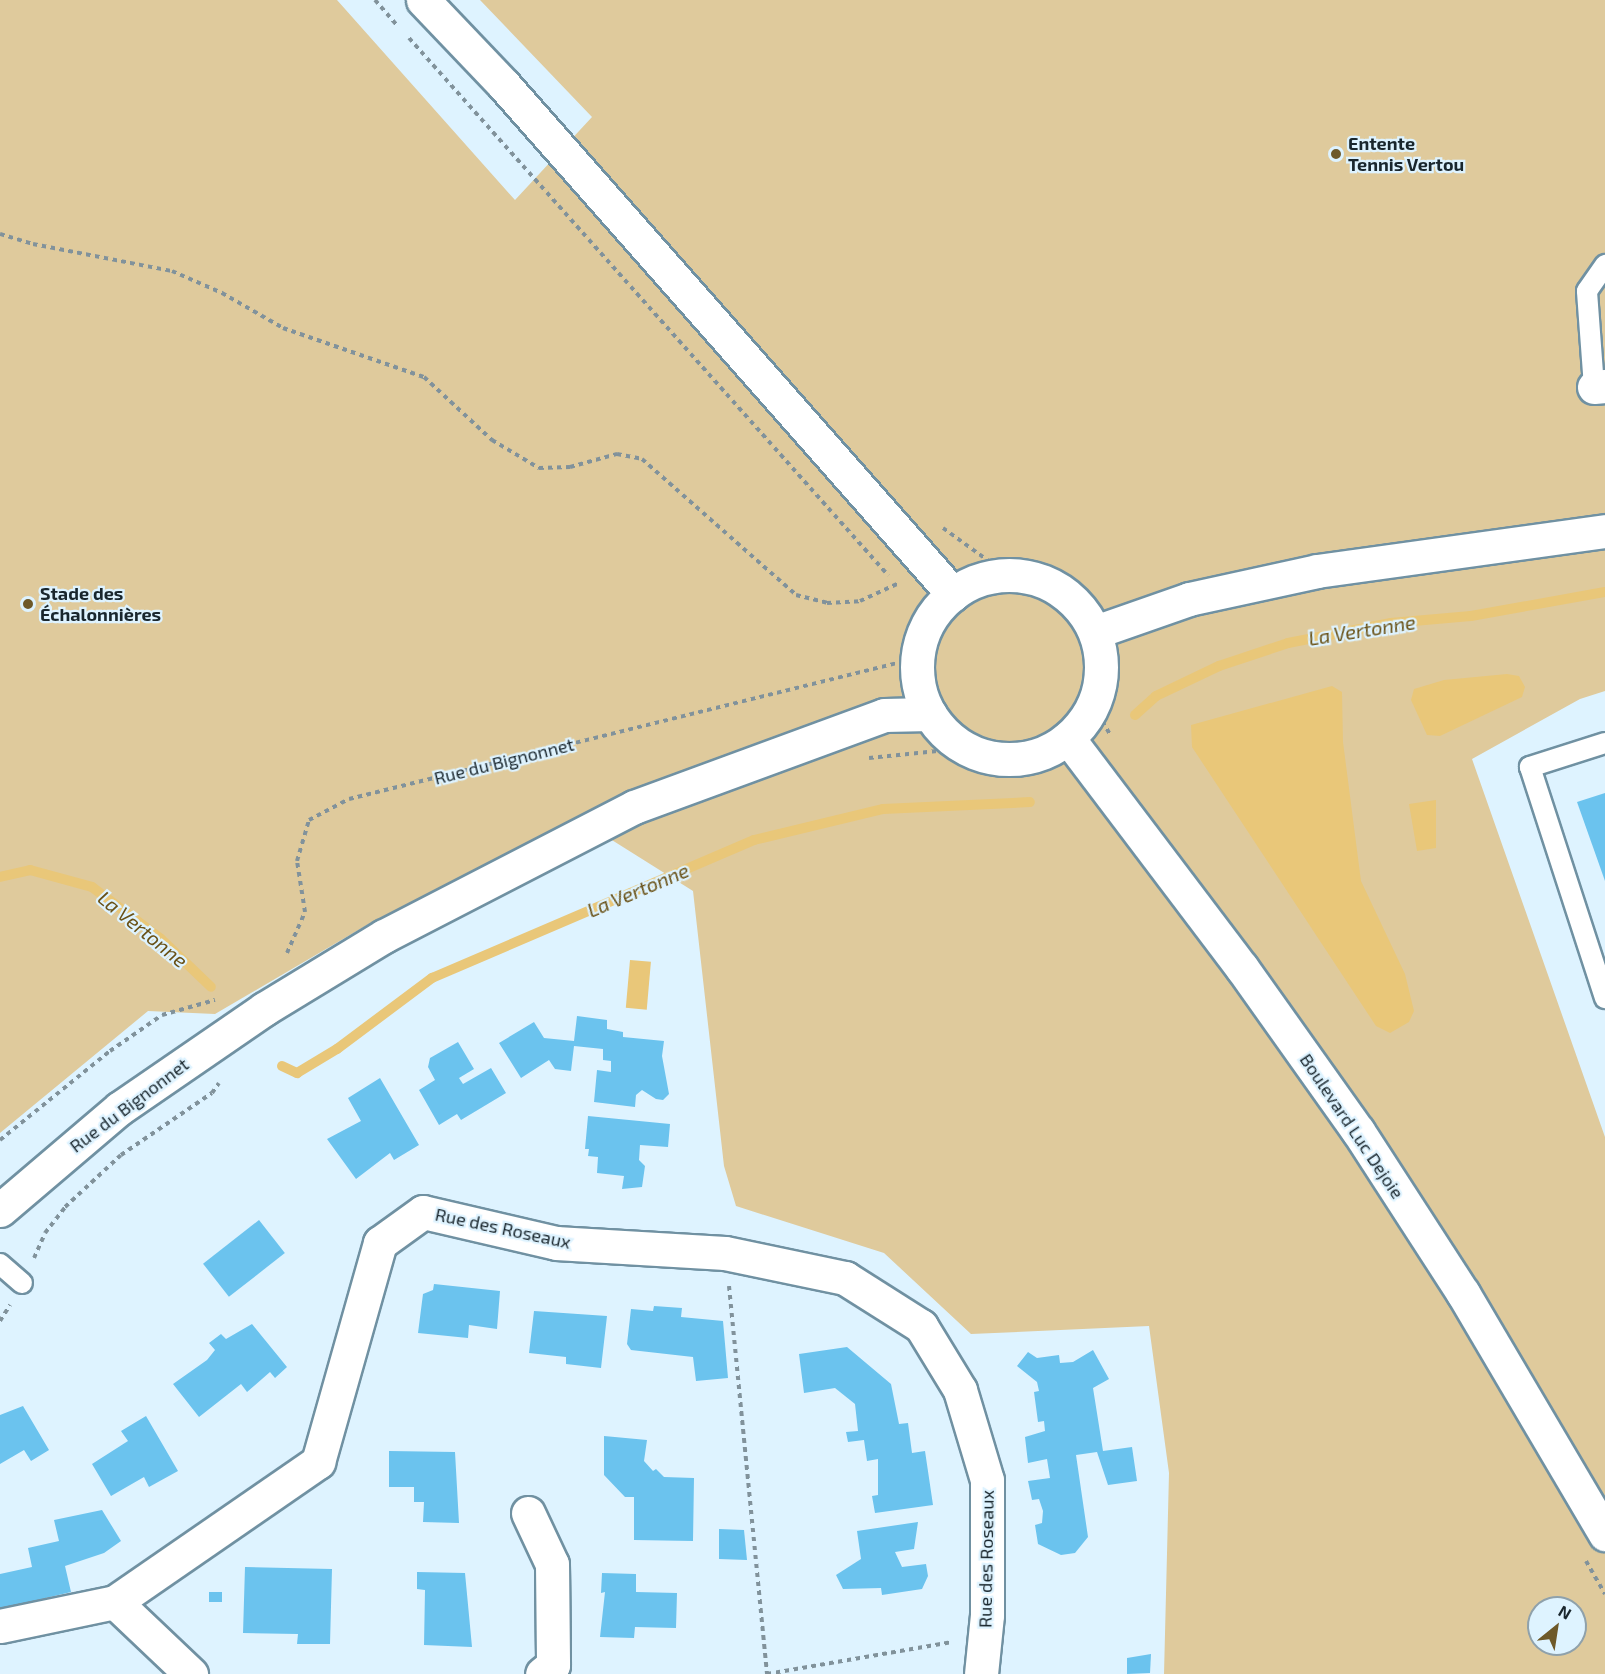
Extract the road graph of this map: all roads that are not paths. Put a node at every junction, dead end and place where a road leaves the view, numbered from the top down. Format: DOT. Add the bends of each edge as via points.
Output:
graph roads {
  1 [pos="423,0"];
  2 [pos="1605,265"];
  3 [pos="1599,386"];
  4 [pos="1605,531"];
  5 [pos="953,594"];
  6 [pos="1095,632"];
  7 [pos="930,714"];
  8 [pos="1068,738"];
  9 [pos="1605,743"];
  10 [pos="1605,998"];
  11 [pos="0,1210"];
  12 [pos="0,1264"];
  13 [pos="22,1283"];
  14 [pos="528,1513"];
  15 [pos="1605,1534"];
  16 [pos="115,1602"];
  17 [pos="0,1626"];
  18 [pos="191,1674"];
  19 [pos="542,1674"];
  20 [pos="981,1674"];
  1 -- 5 [label="street" via="512,94"];
  2 -- 3 [label="lane" via="1587,291"];
  4 -- 6 [label="street" via="1317,571 1190,600"];
  5 -- 6 [label="street" via="979,579 1030,577 1069,597"];
  5 -- 7 [label="street" via="930,619 917,658 917,677"];
  6 -- 8 [label="street" via="1101,656 1100,682 1093,706"];
  7 -- 8 [label="street" via="945,734 988,757 1036,755"];
  7 -- 11 [label="street, Rue du Bignonnet" via="884,715 634,807 384,936 264,1009 120,1108"];
  8 -- 15 [label="street, Boulevard Luc Dejoie" via="1242,968 1358,1131 1463,1293"];
  9 -- 10 [label="lane" via="1530,767"];
  12 -- 13 [label="lane"];
  14 -- 19 [label="street" via="552,1564 553,1665"];
  16 -- 17 [label="street, Rue des Roseaux"];
  16 -- 18 [label="street"];
  16 -- 20 [label="street, Rue des Roseaux" via="318,1462 380,1243 423,1212 556,1243 725,1253 845,1278 921,1326 960,1390 987,1480"];
}
